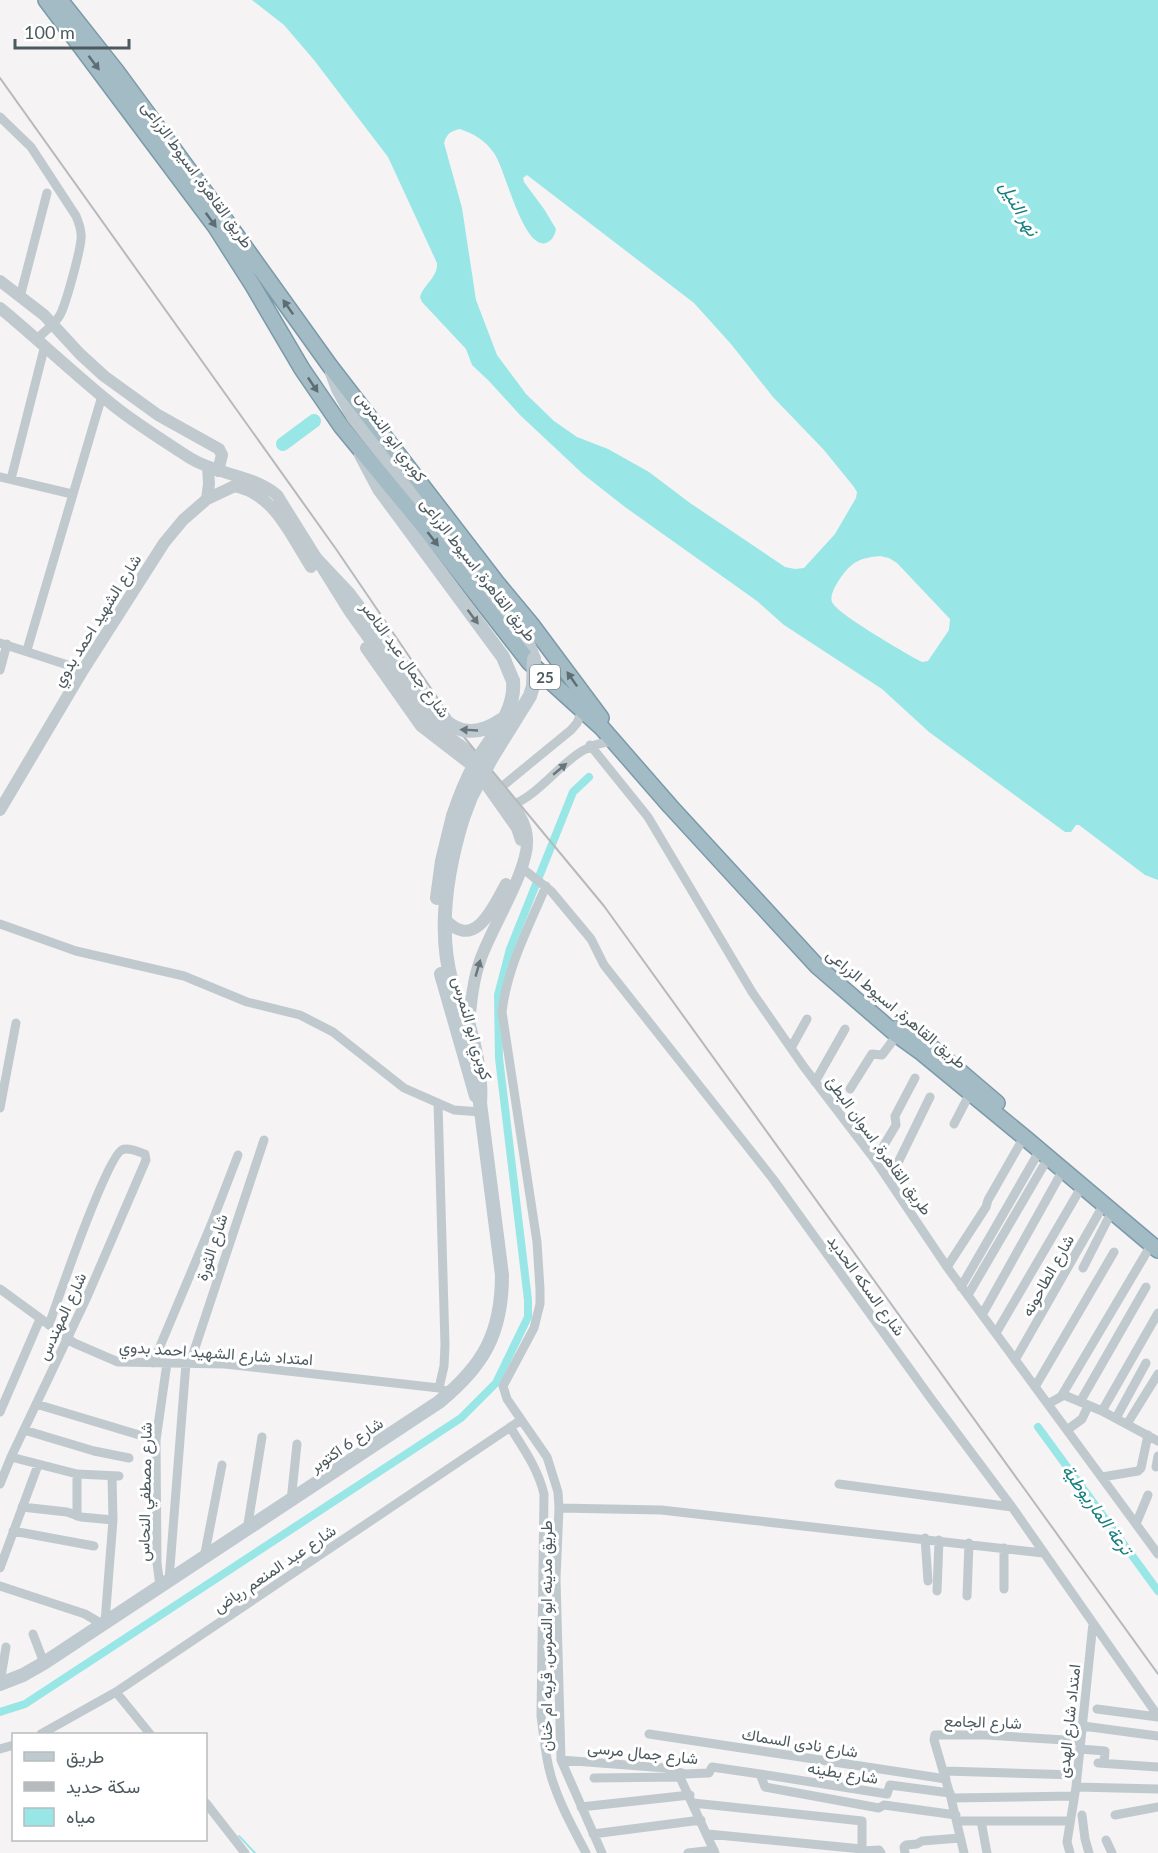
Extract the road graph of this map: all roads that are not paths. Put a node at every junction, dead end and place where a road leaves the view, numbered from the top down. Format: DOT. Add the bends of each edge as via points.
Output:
graph roads {
  1 [pos="46,0"];
  2 [pos="60,0"];
  3 [pos="0,117"];
  4 [pos="47,193"];
  5 [pos="0,281"];
  6 [pos="20,297"];
  7 [pos="0,308"];
  8 [pos="52,324"];
  9 [pos="41,342"];
  10 [pos="330,366"];
  11 [pos="102,396"];
  12 [pos="158,415"];
  13 [pos="148,431"];
  14 [pos="358,447"];
  15 [pos="213,469"];
  16 [pos="0,477"];
  17 [pos="11,479"];
  18 [pos="252,480"];
  19 [pos="234,486"];
  20 [pos="72,494"];
  21 [pos="207,499"];
  22 [pos="315,558"];
  23 [pos="3,644"];
  24 [pos="27,650"];
  25 [pos="0,670"];
  26 [pos="83,670"];
  27 [pos="582,711"];
  28 [pos="505,717"];
  29 [pos="616,742"];
  30 [pos="591,745"];
  31 [pos="499,789"];
  32 [pos="4,794"];
  33 [pos="512,805"];
  34 [pos="0,810"];
  35 [pos="458,817"];
  36 [pos="526,871"];
  37 [pos="543,883"];
  38 [pos="445,919"];
  39 [pos="0,924"];
  40 [pos="807,1019"];
  41 [pos="16,1023"];
  42 [pos="469,1025"];
  43 [pos="845,1029"];
  44 [pos="897,1035"];
  45 [pos="791,1048"];
  46 [pos="915,1078"];
  47 [pos="815,1082"];
  48 [pos="850,1089"];
  49 [pos="970,1093"];
  50 [pos="930,1097"];
  51 [pos="438,1103"];
  52 [pos="0,1108"];
  53 [pos="481,1108"];
  54 [pos="954,1124"];
  55 [pos="1024,1137"];
  56 [pos="264,1140"];
  57 [pos="1044,1154"];
  58 [pos="238,1155"];
  59 [pos="875,1160"];
  60 [pos="1063,1170"];
  61 [pos="889,1181"];
  62 [pos="1082,1186"];
  63 [pos="1108,1208"];
  64 [pos="1156,1244"];
  65 [pos="1114,1252"];
  66 [pos="947,1267"];
  67 [pos="1083,1268"];
  68 [pos="961,1287"];
  69 [pos="1146,1287"];
  70 [pos="0,1289"];
  71 [pos="968,1295"];
  72 [pos="1158,1313"];
  73 [pos="982,1315"];
  74 [pos="40,1319"];
  75 [pos="49,1325"];
  76 [pos="996,1334"];
  77 [pos="68,1339"];
  78 [pos="1015,1360"];
  79 [pos="153,1363"];
  80 [pos="167,1363"];
  81 [pos="188,1363"];
  82 [pos="1146,1363"];
  83 [pos="1158,1374"];
  84 [pos="1035,1387"];
  85 [pos="445,1390"];
  86 [pos="1062,1395"];
  87 [pos="36,1404"];
  88 [pos="1048,1404"];
  89 [pos="1084,1404"];
  90 [pos="1102,1411"];
  91 [pos="0,1412"];
  92 [pos="1116,1418"];
  93 [pos="521,1420"];
  94 [pos="1127,1424"];
  95 [pos="510,1427"];
  96 [pos="24,1430"];
  97 [pos="1067,1430"];
  98 [pos="1154,1436"];
  99 [pos="261,1437"];
  100 [pos="156,1440"];
  101 [pos="297,1444"];
  102 [pos="1158,1456"];
  103 [pos="11,1457"];
  104 [pos="129,1458"];
  105 [pos="38,1465"];
  106 [pos="222,1465"];
  107 [pos="1155,1467"];
  108 [pos="78,1474"];
  109 [pos="1102,1477"];
  110 [pos="0,1484"];
  111 [pos="839,1484"];
  112 [pos="1148,1495"];
  113 [pos="291,1501"];
  114 [pos="22,1507"];
  115 [pos="1012,1507"];
  116 [pos="559,1508"];
  117 [pos="77,1516"];
  118 [pos="113,1520"];
  119 [pos="1136,1524"];
  120 [pos="247,1530"];
  121 [pos="14,1531"];
  122 [pos="1158,1535"];
  123 [pos="924,1538"];
  124 [pos="1148,1539"];
  125 [pos="939,1540"];
  126 [pos="969,1543"];
  127 [pos="94,1546"];
  128 [pos="1004,1548"];
  129 [pos="1043,1552"];
  130 [pos="1158,1554"];
  131 [pos="204,1558"];
  132 [pos="0,1568"];
  133 [pos="928,1581"];
  134 [pos="165,1583"];
  135 [pos="0,1586"];
  136 [pos="1004,1589"];
  137 [pos="937,1591"];
  138 [pos="967,1596"];
  139 [pos="103,1623"];
  140 [pos="1093,1623"];
  141 [pos="33,1634"];
  142 [pos="6,1647"];
  143 [pos="44,1664"];
  144 [pos="0,1683"];
  145 [pos="116,1692"];
  146 [pos="1097,1709"];
  147 [pos="1158,1716"];
  148 [pos="1083,1726"];
  149 [pos="43,1733"];
  150 [pos="149,1733"];
  151 [pos="649,1734"];
  152 [pos="1158,1736"];
  153 [pos="1081,1745"];
  154 [pos="561,1760"];
  155 [pos="1158,1767"];
  156 [pos="760,1774"];
  157 [pos="679,1775"];
  158 [pos="945,1775"];
  159 [pos="1077,1775"];
  160 [pos="594,1778"];
  161 [pos="1158,1789"];
  162 [pos="1075,1791"];
  163 [pos="951,1796"];
  164 [pos="692,1799"];
  165 [pos="207,1804"];
  166 [pos="581,1807"];
  167 [pos="1158,1807"];
  168 [pos="1082,1815"];
  169 [pos="1115,1815"];
  170 [pos="956,1818"];
  171 [pos="701,1820"];
  172 [pos="981,1821"];
  173 [pos="1070,1821"];
  174 [pos="593,1834"];
  175 [pos="708,1834"];
  176 [pos="960,1838"];
  177 [pos="1106,1840"];
  178 [pos="714,1851"];
  179 [pos="862,1851"];
  180 [pos="1066,1852"];
  181 [pos="245,1853"];
  182 [pos="586,1853"];
  183 [pos="602,1853"];
  184 [pos="688,1853"];
  185 [pos="880,1853"];
  186 [pos="905,1853"];
  187 [pos="964,1853"];
  188 [pos="987,1853"];
  189 [pos="1089,1853"];
  190 [pos="1112,1853"];
  1 -- 14 [label="highway, طريق القاهرة, اسيوط الزراعى / 25, one-way" via="215,226 302,369"];
  10 -- 2 [label="highway, طريق القاهرة, اسيوط الزراعى / 25, one-way" via="117,72"];
  3 -- 8 [label="street" via="31,147 80,227 79,250 62,311"];
  4 -- 6 [label="street"];
  5 -- 6 [label="street"];
  6 -- 8 [label="street"];
  7 -- 9 [label="street, شارع جمال عبد الناصر"];
  8 -- 9 [label="street"];
  8 -- 12 [label="street" via="104,376"];
  9 -- 11 [label="street, شارع جمال عبد الناصر"];
  9 -- 17 [label="street"];
  10 -- 35 [label="main road, كوبري ابو النمرس, bridge" via="354,417 517,625 534,659 530,696"];
  64 -- 10 [label="highway, طريق القاهرة, اسيوط الزراعى / 25, one-way" via="922,1040 894,1026 870,1007 793,934 594,710"];
  11 -- 13 [label="street, شارع جمال عبد الناصر"];
  11 -- 20 [label="street"];
  12 -- 13 [label="street"];
  12 -- 15 [label="street" via="220,450 222,455"];
  13 -- 15 [label="street, شارع جمال عبد الناصر"];
  14 -- 27 [label="highway, طريق القاهرة, اسيوط الزراعى / 25, one-way" via="518,649"];
  14 -- 28 [label="main road, كوبري ابو النمرس, one-way, bridge" via="379,489 503,657 513,681 513,696"];
  15 -- 18 [label="street, شارع جمال عبد الناصر"];
  15 -- 21 [label="street"];
  16 -- 17 [label="street"];
  17 -- 20 [label="street"];
  18 -- 19 [label="street, شارع الشهيد احمد بدوي"];
  18 -- 22 [label="street, شارع جمال عبد الناصر" via="277,495"];
  19 -- 21 [label="street, شارع الشهيد احمد بدوي"];
  19 -- 38 [label="street, شارع جمال عبد الناصر" via="253,492 270,505 415,719 427,733 474,768 517,828 521,842 519,858 486,921 467,930"];
  20 -- 24 [label="street"];
  21 -- 26 [label="street, شارع الشهيد احمد بدوي" via="164,543"];
  28 -- 22 [label="main road, one-way, bridge" via="485,729 466,731 449,725 348,593"];
  22 -- 31 [label="street, شارع جمال عبد الناصر" via="430,723 466,750"];
  23 -- 24 [label="street"];
  23 -- 25 [label="street"];
  24 -- 26 [label="street"];
  26 -- 32 [label="street, شارع الشهيد احمد بدوي"];
  27 -- 29 [label="highway, طريق القاهرة, اسيوط الزراعى / 25"];
  27 -- 31 [label="street" via="575,726"];
  28 -- 35 [label="main road, كوبري ابو النمرس, bridge" via="472,769"];
  29 -- 30 [label="street"];
  29 -- 44 [label="highway, طريق القاهرة, اسيوط الزراعى / 25" via="817,966"];
  33 -- 30 [label="street, one-way"];
  30 -- 45 [label="street, طريق القاهرة, اسوان البطئ" via="656,830 724,946"];
  31 -- 33 [label="street, شارع جمال عبد الناصر"];
  32 -- 34 [label="street, شارع الشهيد احمد بدوي"];
  33 -- 36 [label="street, شارع جمال عبد الناصر" via="526,832"];
  35 -- 38 [label="main road, كوبري ابو النمرس"];
  35 -- 53 [label="main road, كوبري ابو النمرس" via="439,877 437,947 442,981"];
  36 -- 37 [label="street, شارع السكه الحديد"];
  42 -- 36 [label="street, شارع جمال عبد الناصر, one-way" via="480,959"];
  37 -- 93 [label="street, طريق مدينه ابو النمرس, قريه ام خنان" via="510,973 502,1012 537,1242 540,1289 534,1328 502,1386"];
  37 -- 115 [label="street, شارع السكه الحديد" via="591,939 604,964 772,1179"];
  38 -- 42 [label="main road, كوبري ابو النمرس" via="450,971"];
  39 -- 51 [label="street" via="76,951 184,976 247,1002 300,1015 333,1032 404,1088"];
  40 -- 45 [label="street"];
  41 -- 52 [label="street"];
  42 -- 53 [label="main road, كوبري ابو النمرس"];
  43 -- 47 [label="street"];
  44 -- 48 [label="street" via="882,1056 872,1054"];
  44 -- 49 [label="highway, طريق القاهرة, اسيوط الزراعى / 25"];
  45 -- 47 [label="street, طريق القاهرة, اسوان البطئ"];
  46 -- 59 [label="street" via="896,1116 896,1125"];
  47 -- 59 [label="street, طريق القاهرة, اسوان البطئ"];
  49 -- 54 [label="street"];
  49 -- 55 [label="highway, طريق القاهرة, اسيوط الزراعى / 25"];
  50 -- 61 [label="street"];
  51 -- 53 [label="street" via="454,1110"];
  51 -- 85 [label="street"];
  53 -- 85 [label="main road, شارع 6 اكتوبر" via="502,1292 496,1325 483,1355 463,1382"];
  55 -- 57 [label="highway, طريق القاهرة, اسيوط الزراعى / 25"];
  55 -- 66 [label="street"];
  56 -- 81 [label="street, شارع الثورة"];
  57 -- 60 [label="highway, طريق القاهرة, اسيوط الزراعى / 25"];
  57 -- 68 [label="street"];
  57 -- 71 [label="street"];
  58 -- 79 [label="street"];
  59 -- 61 [label="street, طريق القاهرة, اسوان البطئ"];
  60 -- 62 [label="highway, طريق القاهرة, اسيوط الزراعى / 25"];
  60 -- 73 [label="street"];
  61 -- 66 [label="street, طريق القاهرة, اسوان البطئ"];
  62 -- 63 [label="highway, طريق القاهرة, اسيوط الزراعى / 25"];
  62 -- 76 [label="street"];
  63 -- 64 [label="highway, طريق القاهرة, اسيوط الزراعى / 25"];
  63 -- 67 [label="street"];
  63 -- 78 [label="street, شارع الطاحونه"];
  64 -- 86 [label="street"];
  65 -- 84 [label="street"];
  66 -- 68 [label="street, طريق القاهرة, اسوان البطئ"];
  68 -- 71 [label="street, طريق القاهرة, اسوان البطئ"];
  69 -- 89 [label="street"];
  70 -- 74 [label="street, امتداد شارع الشهيد احمد بدوي"];
  71 -- 73 [label="street, طريق القاهرة, اسوان البطئ"];
  72 -- 90 [label="street"];
  73 -- 76 [label="street, طريق القاهرة, اسوان البطئ"];
  74 -- 75 [label="street, امتداد شارع الشهيد احمد بدوي"];
  74 -- 91 [label="street"];
  75 -- 77 [label="street, امتداد شارع الشهيد احمد بدوي"];
  75 -- 77 [label="street, شارع المهندس" via="95,1198 116,1155 126,1149 145,1154 146,1160"];
  76 -- 78 [label="street, طريق القاهرة, اسوان البطئ"];
  77 -- 79 [label="street, امتداد شارع الشهيد احمد بدوي" via="115,1361"];
  77 -- 87 [label="street, شارع المهندس"];
  78 -- 84 [label="street, طريق القاهرة, اسوان البطئ"];
  79 -- 80 [label="street, امتداد شارع الشهيد احمد بدوي"];
  80 -- 81 [label="street, امتداد شارع الشهيد احمد بدوي"];
  80 -- 100 [label="street, شارع مصطفي النحاس"];
  81 -- 85 [label="street, امتداد شارع الشهيد احمد بدوي"];
  81 -- 134 [label="street, شارع الثورة"];
  82 -- 92 [label="street"];
  83 -- 94 [label="street"];
  84 -- 88 [label="street, طريق القاهرة, اسوان البطئ"];
  85 -- 113 [label="main road, شارع 6 اكتوبر"];
  86 -- 88 [label="street"];
  86 -- 89 [label="street"];
  87 -- 96 [label="street, شارع المهندس"];
  87 -- 100 [label="street"];
  88 -- 97 [label="street, طريق القاهرة, اسوان البطئ"];
  89 -- 90 [label="street"];
  89 -- 97 [label="street" via="1082,1419"];
  90 -- 92 [label="street"];
  92 -- 94 [label="street"];
  93 -- 95 [label="street, شارع عبد المنعم رياض"];
  93 -- 116 [label="street, طريق مدينه ابو النمرس, قريه ام خنان" via="547,1457"];
  94 -- 98 [label="street"];
  95 -- 145 [label="street, شارع عبد المنعم رياض"];
  95 -- 182 [label="street, طريق مدينه ابو النمرس, قريه ام خنان" via="532,1463 544,1494 545,1747 563,1808"];
  96 -- 103 [label="street, شارع المهندس"];
  96 -- 104 [label="street"];
  97 -- 109 [label="street, طريق القاهرة, اسوان البطئ"];
  98 -- 109 [label="street" via="1138,1471"];
  99 -- 120 [label="street"];
  100 -- 134 [label="street, شارع مصطفي النحاس" via="157,1563"];
  101 -- 113 [label="street"];
  102 -- 107 [label="street"];
  103 -- 105 [label="street"];
  103 -- 110 [label="street, شارع المهندس"];
  105 -- 108 [label="street"];
  105 -- 114 [label="street"];
  106 -- 131 [label="street"];
  108 -- 117 [label="street"];
  108 -- 118 [label="street" via="116,1476"];
  109 -- 119 [label="street, طريق القاهرة, اسوان البطئ"];
  111 -- 115 [label="street"];
  112 -- 119 [label="street"];
  113 -- 120 [label="main road, شارع 6 اكتوبر"];
  114 -- 117 [label="street"];
  114 -- 121 [label="street"];
  115 -- 129 [label="street, شارع السكه الحديد"];
  116 -- 123 [label="street" via="661,1510"];
  116 -- 154 [label="street, طريق مدينه ابو النمرس, قريه ام خنان" via="556,1579"];
  117 -- 118 [label="street"];
  118 -- 139 [label="street"];
  119 -- 124 [label="street, طريق القاهرة, اسوان البطئ"];
  120 -- 131 [label="main road, شارع 6 اكتوبر"];
  121 -- 127 [label="street"];
  121 -- 132 [label="street"];
  122 -- 124 [label="street"];
  123 -- 125 [label="street"];
  123 -- 133 [label="street"];
  124 -- 130 [label="street, طريق القاهرة, اسوان البطئ"];
  125 -- 126 [label="street"];
  125 -- 137 [label="street"];
  126 -- 128 [label="street"];
  126 -- 138 [label="street"];
  128 -- 129 [label="street"];
  128 -- 136 [label="street"];
  129 -- 140 [label="street, شارع السكه الحديد"];
  131 -- 134 [label="main road, شارع 6 اكتوبر"];
  134 -- 139 [label="main road, شارع 6 اكتوبر"];
  135 -- 139 [label="street"];
  139 -- 143 [label="main road, شارع 6 اكتوبر"];
  140 -- 147 [label="street, شارع السكه الحديد"];
  140 -- 148 [label="street, امتداد شارع الهدى"];
  141 -- 143 [label="street"];
  142 -- 144 [label="street"];
  143 -- 144 [label="main road, شارع 6 اكتوبر"];
  145 -- 149 [label="street, شارع عبد المنعم رياض"];
  145 -- 150 [label="street"];
  146 -- 147 [label="street"];
  148 -- 152 [label="street"];
  148 -- 153 [label="street, امتداد شارع الهدى"];
  151 -- 158 [label="street, شارع نادى السماك"];
  153 -- 155 [label="street" via="1105,1751 1101,1763"];
  153 -- 158 [label="street, شارع الجامع" via="1028,1737 937,1734 934,1740"];
  153 -- 159 [label="street, امتداد شارع الهدى"];
  154 -- 157 [label="street, شارع جمال مرسى" via="666,1768"];
  154 -- 166 [label="street, طريق مدينه ابو النمرس, قريه ام خنان"];
  156 -- 157 [label="street, شارع جمال مرسى" via="712,1767 709,1773"];
  156 -- 163 [label="street, شارع بطينه" via="887,1794 890,1785"];
  156 -- 170 [label="street, شارع جمال مرسى" via="765,1787"];
  157 -- 160 [label="street"];
  157 -- 164 [label="street"];
  158 -- 159 [label="street, شارع نادى السماك"];
  158 -- 163 [label="street, شارع الجامع"];
  159 -- 162 [label="street, امتداد شارع الهدى"];
  161 -- 162 [label="street"];
  162 -- 163 [label="street"];
  162 -- 173 [label="street, امتداد شارع الهدى"];
  163 -- 170 [label="street, شارع الجامع"];
  164 -- 166 [label="street"];
  164 -- 171 [label="street"];
  164 -- 179 [label="street" via="863,1822"];
  165 -- 181 [label="street"];
  166 -- 174 [label="street, طريق مدينه ابو النمرس, قريه ام خنان"];
  167 -- 169 [label="street"];
  168 -- 189 [label="street"];
  170 -- 172 [label="street"];
  170 -- 176 [label="street, شارع الجامع"];
  171 -- 174 [label="street"];
  171 -- 175 [label="street"];
  172 -- 173 [label="street"];
  172 -- 188 [label="street"];
  173 -- 180 [label="street, امتداد شارع الهدى"];
  174 -- 183 [label="street, طريق مدينه ابو النمرس, قريه ام خنان"];
  175 -- 178 [label="street"];
  175 -- 179 [label="street"];
  176 -- 186 [label="street" via="906,1845"];
  176 -- 187 [label="street, شارع الجامع"];
  177 -- 190 [label="street"];
  178 -- 184 [label="street"];
  179 -- 185 [label="street"];
}
